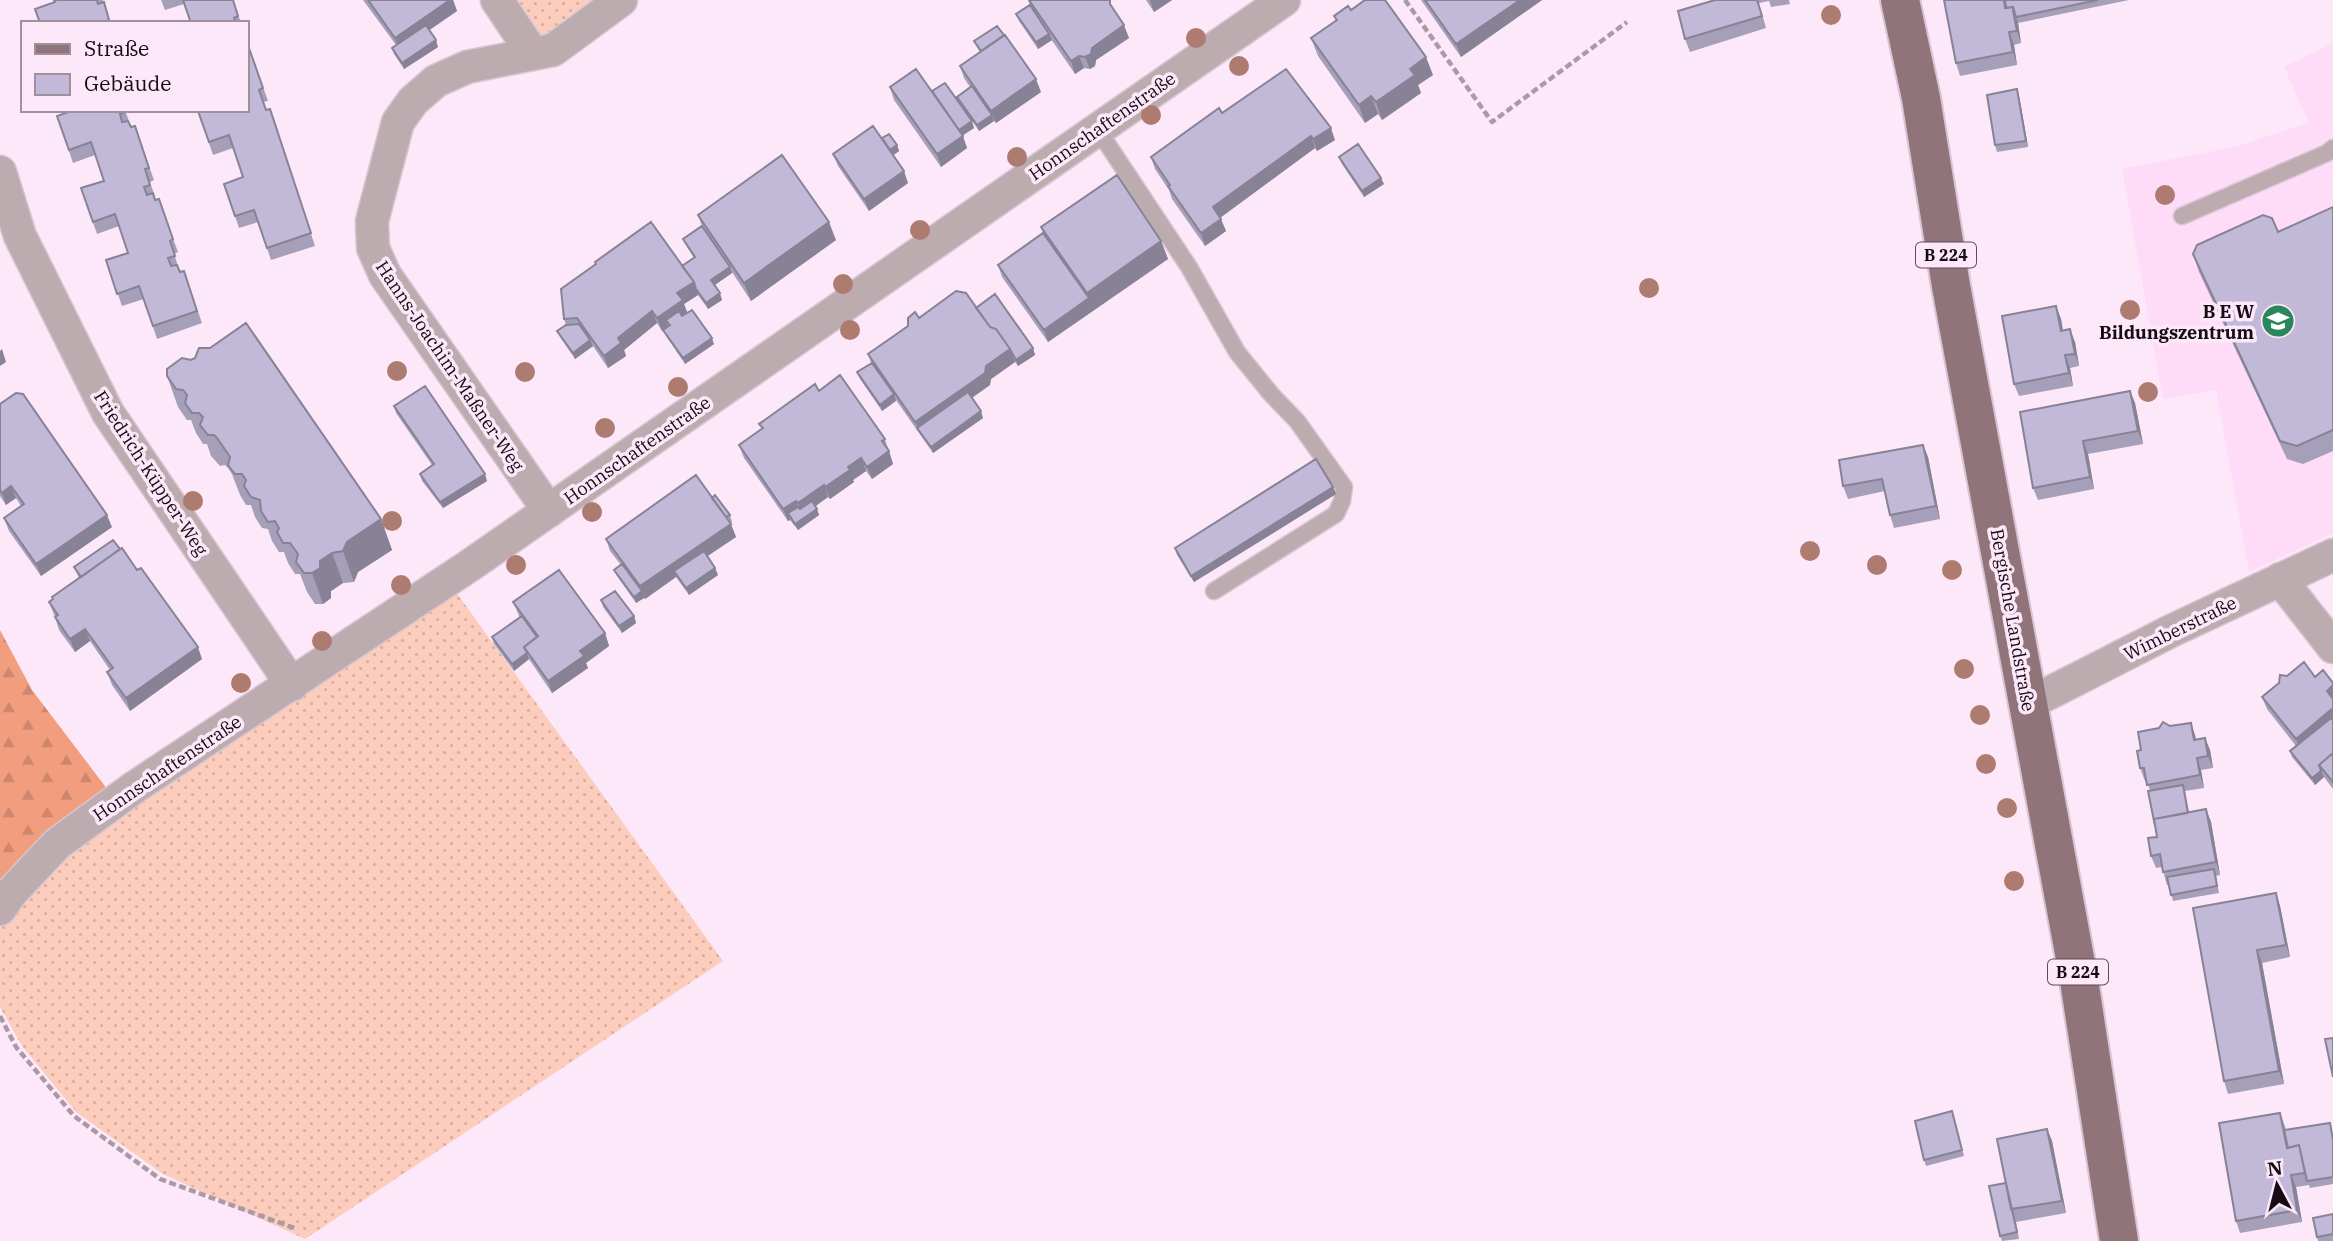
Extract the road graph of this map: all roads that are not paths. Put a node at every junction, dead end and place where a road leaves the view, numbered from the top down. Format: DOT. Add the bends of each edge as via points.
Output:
graph roads {
  1 [pos="497,0"];
  2 [pos="621,0"];
  3 [pos="1284,0"];
  4 [pos="1900,0"];
  5 [pos="533,54"];
  6 [pos="1098,130"];
  7 [pos="2333,148"];
  8 [pos="0,172"];
  9 [pos="2182,216"];
  10 [pos="549,511"];
  11 [pos="2333,555"];
  12 [pos="2280,579"];
  13 [pos="1214,591"];
  14 [pos="2333,647"];
  15 [pos="292,685"];
  16 [pos="2028,704"];
  17 [pos="0,909"];
  18 [pos="2119,1241"];
  1 -- 5 [label="street"];
  2 -- 5 [label="street, Hanns-Joachim-Maßner-Weg" via="552,50"];
  3 -- 6 [label="street, Honnschaftenstraße"];
  4 -- 16 [label="main road, Bergische Landstraße / B 224"];
  5 -- 10 [label="street, Hanns-Joachim-Maßner-Weg" via="467,68 436,80 413,100 398,122 377,194 371,234 385,275"];
  6 -- 10 [label="street, Honnschaftenstraße"];
  6 -- 13 [label="lane" via="1189,267 1237,352 1297,421 1344,487 1336,514"];
  7 -- 9 [label="lane"];
  8 -- 15 [label="street, Friedrich-Küpper-Weg" via="20,236 108,413"];
  10 -- 15 [label="street, Honnschaftenstraße"];
  11 -- 12 [label="street, Wimberstraße"];
  12 -- 14 [label="street"];
  12 -- 16 [label="street, Wimberstraße"];
  15 -- 17 [label="street, Honnschaftenstraße" via="135,786 57,844"];
  16 -- 18 [label="main road, Bergische Landstraße / B 224" via="2080,980"];
}
